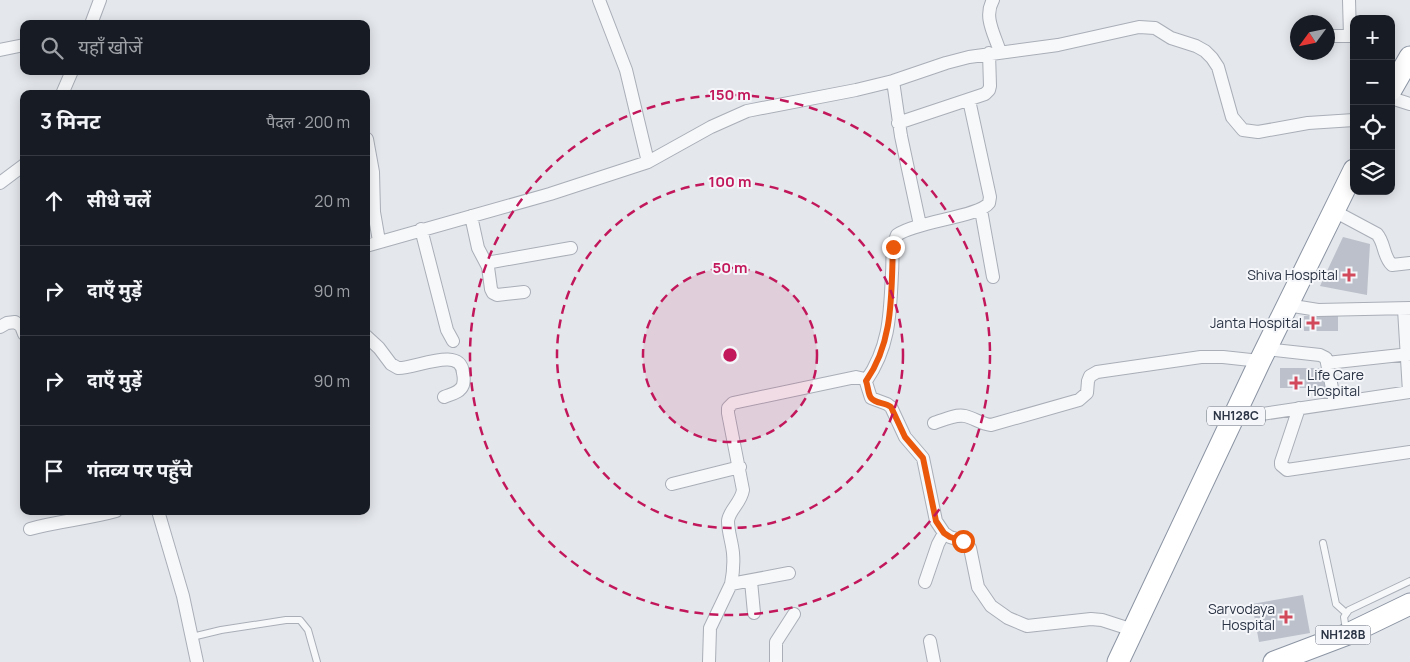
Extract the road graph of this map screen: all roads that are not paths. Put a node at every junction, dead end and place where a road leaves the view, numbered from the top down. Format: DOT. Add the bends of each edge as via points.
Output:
graph roads {
  1 [pos="100,0"];
  2 [pos="599,0"];
  3 [pos="993,0"];
  4 [pos="1350,0"];
  5 [pos="1351,15"];
  6 [pos="92,20"];
  7 [pos="1335,36"];
  8 [pos="1350,36"];
  9 [pos="20,46"];
  10 [pos="0,50"];
  11 [pos="995,53"];
  12 [pos="1410,57"];
  13 [pos="70,75"];
  14 [pos="1395,80"];
  15 [pos="892,81"];
  16 [pos="1395,85"];
  17 [pos="64,90"];
  18 [pos="968,100"];
  19 [pos="1410,104"];
  20 [pos="1350,120"];
  21 [pos="898,123"];
  22 [pos="370,156"];
  23 [pos="648,162"];
  24 [pos="20,168"];
  25 [pos="1350,178"];
  26 [pos="0,183"];
  27 [pos="981,210"];
  28 [pos="1334,211"];
  29 [pos="471,216"];
  30 [pos="920,225"];
  31 [pos="421,229"];
  32 [pos="372,244"];
  33 [pos="570,248"];
  34 [pos="486,263"];
  35 [pos="1410,263"];
  36 [pos="994,277"];
  37 [pos="524,292"];
  38 [pos="1287,305"];
  39 [pos="1407,308"];
  40 [pos="20,325"];
  41 [pos="0,327"];
  42 [pos="370,340"];
  43 [pos="453,341"];
  44 [pos="1408,354"];
  45 [pos="1263,355"];
  46 [pos="1328,363"];
  47 [pos="866,381"];
  48 [pos="1410,392"];
  49 [pos="444,397"];
  50 [pos="1335,403"];
  51 [pos="1299,408"];
  52 [pos="1234,418"];
  53 [pos="934,423"];
  54 [pos="1410,452"];
  55 [pos="740,467"];
  56 [pos="672,484"];
  57 [pos="102,515"];
  58 [pos="159,515"];
  59 [pos="30,529"];
  60 [pos="944,533"];
  61 [pos="1323,543"];
  62 [pos="789,573"];
  63 [pos="751,581"];
  64 [pos="1410,581"];
  65 [pos="925,582"];
  66 [pos="731,584"];
  67 [pos="1410,604"];
  68 [pos="754,613"];
  69 [pos="794,614"];
  70 [pos="1347,623"];
  71 [pos="1134,630"];
  72 [pos="192,637"];
  73 [pos="930,642"];
  74 [pos="197,662"];
  75 [pos="317,662"];
  76 [pos="709,662"];
  77 [pos="776,662"];
  78 [pos="934,662"];
  79 [pos="1118,662"];
  80 [pos="1133,662"];
  81 [pos="1274,662"];
  1 -- 6 [label="street"];
  2 -- 23 [label="street" via="626,70"];
  3 -- 11 [label="street" via="988,18"];
  4 -- 5 [label="street"];
  7 -- 8 [label="street"];
  9 -- 10 [label="street"];
  11 -- 15 [label="street" via="946,63"];
  11 -- 18 [label="street" via="990,90"];
  11 -- 20 [label="street" via="1058,45 1139,27 1155,28 1171,38 1196,46 1212,58 1218,67 1232,117 1243,130 1258,132 1323,121"];
  12 -- 14 [label="highway"];
  13 -- 17 [label="street"];
  15 -- 21 [label="street"];
  15 -- 23 [label="street" via="747,111"];
  16 -- 19 [label="street"];
  18 -- 21 [label="street"];
  18 -- 27 [label="street" via="990,197 989,203"];
  21 -- 30 [label="street"];
  22 -- 32 [label="street" via="374,212"];
  23 -- 29 [label="street"];
  24 -- 26 [label="street"];
  25 -- 28 [label="highway, NH128C"];
  27 -- 30 [label="street"];
  27 -- 36 [label="street"];
  28 -- 35 [label="street" via="1377,234 1389,262 1396,265"];
  28 -- 38 [label="highway, NH128C"];
  29 -- 31 [label="street"];
  29 -- 34 [label="street" via="478,248"];
  30 -- 47 [label="street" via="901,232 895,240 887,337 877,365"];
  31 -- 32 [label="street"];
  31 -- 43 [label="street" via="447,330"];
  33 -- 34 [label="street"];
  34 -- 37 [label="street" via="494,293"];
  38 -- 39 [label="street" via="1318,310"];
  38 -- 45 [label="highway, NH128C"];
  39 -- 44 [label="street"];
  40 -- 41 [label="street" via="15,322"];
  42 -- 49 [label="street" via="398,368 449,359 458,362 463,368 462,386"];
  44 -- 46 [label="street"];
  44 -- 48 [label="street"];
  45 -- 46 [label="street" via="1320,355"];
  45 -- 52 [label="highway, NH128C"];
  45 -- 53 [label="street" via="1201,357 1097,372 1090,376 1087,393 1080,400 991,425 963,415"];
  46 -- 50 [label="street"];
  47 -- 55 [label="street" via="856,377 733,403 728,413"];
  47 -- 60 [label="street" via="871,398 891,407 905,437 923,458 936,521"];
  48 -- 50 [label="street"];
  50 -- 51 [label="street"];
  51 -- 52 [label="street"];
  51 -- 54 [label="street" via="1281,462 1287,470"];
  52 -- 71 [label="highway, NH128C"];
  55 -- 56 [label="street"];
  55 -- 66 [label="street" via="744,490 728,520 734,567"];
  57 -- 59 [label="street"];
  58 -- 72 [label="street"];
  60 -- 65 [label="street"];
  60 -- 71 [label="street" via="967,544 972,552 978,587 991,606 1008,618 1027,626 1091,618"];
  61 -- 70 [label="lane" via="1336,604"];
  62 -- 63 [label="street"];
  63 -- 66 [label="street"];
  63 -- 68 [label="street"];
  64 -- 70 [label="lane" via="1349,610"];
  66 -- 76 [label="street" via="710,628"];
  67 -- 70 [label="highway, NH128B"];
  69 -- 77 [label="street" via="776,642"];
  70 -- 81 [label="highway, NH128B"];
  71 -- 79 [label="highway, NH128C"];
  71 -- 80 [label="highway"];
  72 -- 74 [label="street"];
  72 -- 75 [label="lane" via="300,620 308,630"];
  73 -- 78 [label="street"];
}
